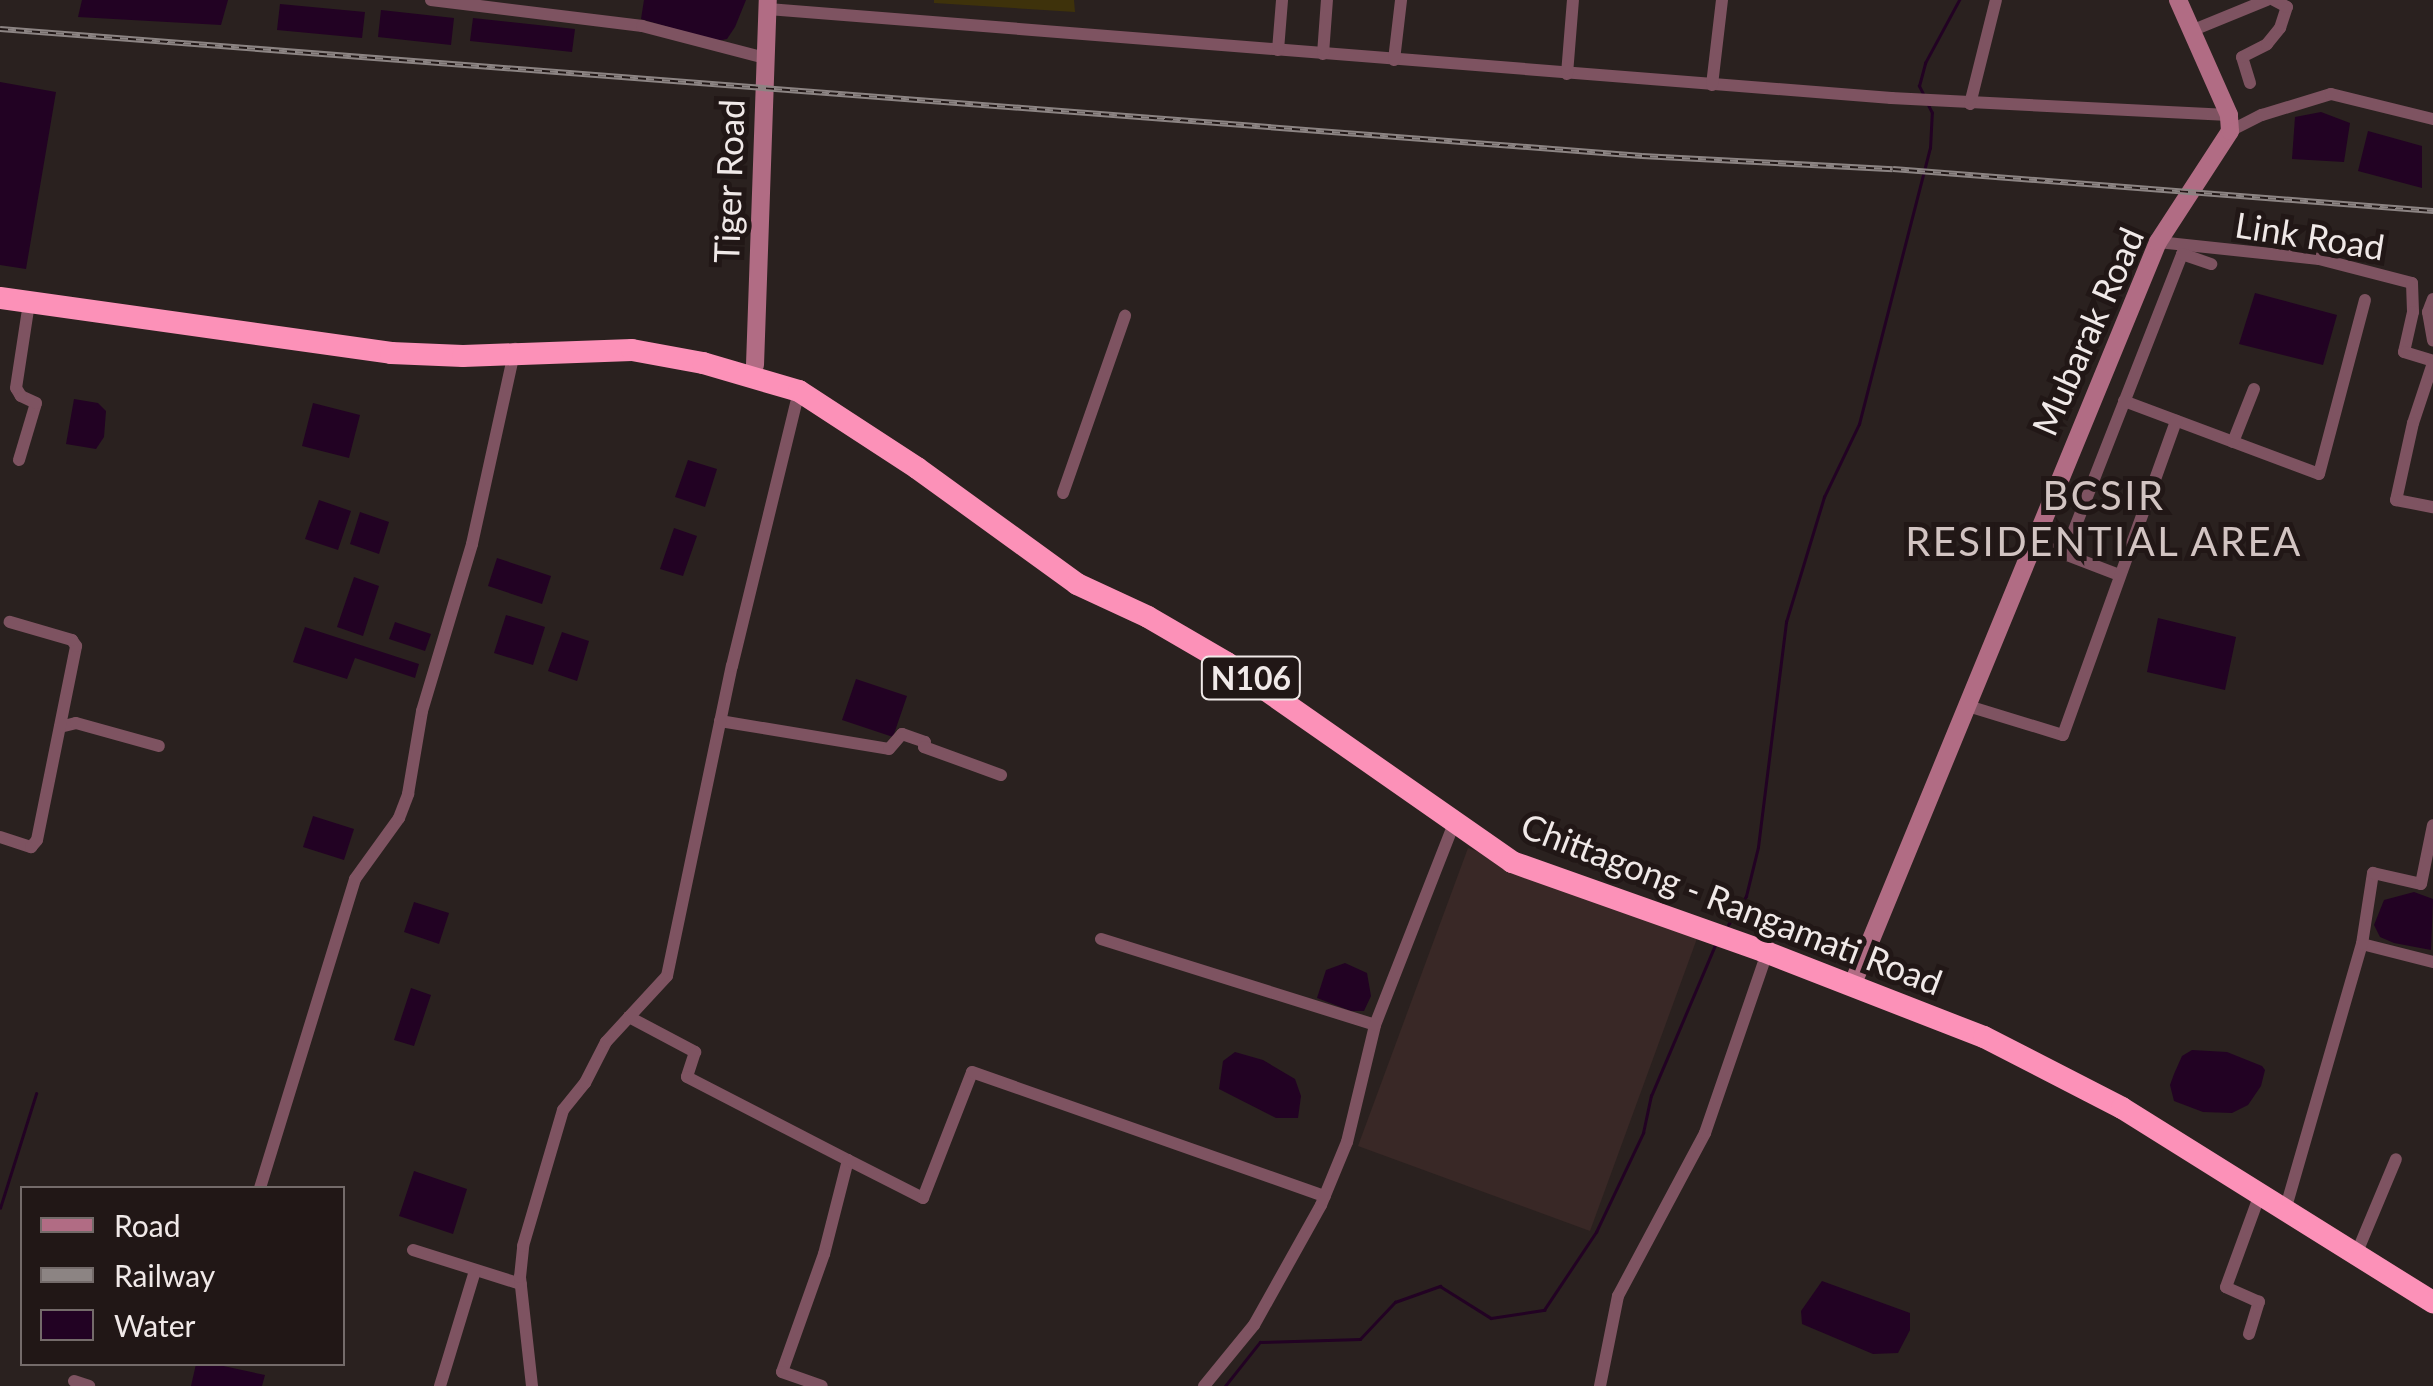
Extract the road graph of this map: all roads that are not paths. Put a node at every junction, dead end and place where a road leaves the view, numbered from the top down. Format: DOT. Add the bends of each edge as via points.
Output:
graph roads {
  1 [pos="431,0"];
  2 [pos="1282,0"];
  3 [pos="1327,0"];
  4 [pos="1401,0"];
  5 [pos="1573,0"];
  6 [pos="1722,0"];
  7 [pos="1996,0"];
  8 [pos="2178,0"];
  9 [pos="2270,0"];
  10 [pos="768,4"];
  11 [pos="2191,30"];
  12 [pos="1278,50"];
  13 [pos="1323,54"];
  14 [pos="765,58"];
  15 [pos="1394,60"];
  16 [pos="1567,74"];
  17 [pos="2250,83"];
  18 [pos="1712,84"];
  19 [pos="1970,104"];
  20 [pos="2433,119"];
  21 [pos="2230,123"];
  22 [pos="2158,242"];
  23 [pos="2211,264"];
  24 [pos="0,286"];
  25 [pos="0,298"];
  26 [pos="2433,298"];
  27 [pos="2364,300"];
  28 [pos="30,303"];
  29 [pos="1125,316"];
  30 [pos="2433,342"];
  31 [pos="514,350"];
  32 [pos="2433,362"];
  33 [pos="755,365"];
  34 [pos="800,387"];
  35 [pos="2254,389"];
  36 [pos="2124,401"];
  37 [pos="2176,421"];
  38 [pos="2232,442"];
  39 [pos="19,460"];
  40 [pos="1063,492"];
  41 [pos="2433,506"];
  42 [pos="2033,542"];
  43 [pos="2065,553"];
  44 [pos="2118,576"];
  45 [pos="10,622"];
  46 [pos="1968,706"];
  47 [pos="720,721"];
  48 [pos="60,727"];
  49 [pos="159,746"];
  50 [pos="1002,774"];
  51 [pos="1455,819"];
  52 [pos="2433,826"];
  53 [pos="0,837"];
  54 [pos="1101,940"];
  55 [pos="2362,944"];
  56 [pos="1769,948"];
  57 [pos="2433,962"];
  58 [pos="1856,976"];
  59 [pos="629,1017"];
  60 [pos="1375,1025"];
  61 [pos="2396,1159"];
  62 [pos="848,1160"];
  63 [pos="261,1186"];
  64 [pos="2260,1194"];
  65 [pos="1325,1196"];
  66 [pos="2288,1200"];
  67 [pos="2360,1246"];
  68 [pos="412,1250"];
  69 [pos="476,1271"];
  70 [pos="521,1284"];
  71 [pos="2433,1289"];
  72 [pos="2433,1302"];
  73 [pos="2249,1334"];
  74 [pos="74,1381"];
  75 [pos="89,1386"];
  76 [pos="440,1386"];
  77 [pos="532,1386"];
  78 [pos="822,1386"];
  79 [pos="1204,1386"];
  80 [pos="1600,1386"];
  1 -- 14 [label="street" via="642,26"];
  2 -- 12 [label="street"];
  3 -- 13 [label="street"];
  4 -- 15 [label="street"];
  5 -- 16 [label="street"];
  6 -- 18 [label="street"];
  7 -- 19 [label="street"];
  8 -- 11 [label="street"];
  9 -- 11 [label="street"];
  9 -- 17 [label="street" via="2287,8 2268,44 2242,56"];
  10 -- 12 [label="street"];
  10 -- 14 [label="street, Tiger Road"];
  11 -- 21 [label="street"];
  12 -- 13 [label="street"];
  13 -- 15 [label="street"];
  14 -- 33 [label="street, Tiger Road"];
  15 -- 16 [label="street"];
  16 -- 18 [label="street"];
  18 -- 19 [label="street"];
  19 -- 21 [label="street"];
  20 -- 21 [label="street" via="2331,94"];
  21 -- 22 [label="street, Mubarak Road"];
  22 -- 32 [label="street, Link Road" via="2334,262 2412,283 2404,352"];
  22 -- 42 [label="street, Mubarak Road"];
  23 -- 36 [label="street" via="2182,254"];
  24 -- 31 [label="highway, Chittagong - Rangamati Road / N106" via="390,342"];
  25 -- 28 [label="highway, Chittagong - Rangamati Road / N106"];
  26 -- 30 [label="street"];
  27 -- 38 [label="street" via="2318,474"];
  28 -- 31 [label="highway, Chittagong - Rangamati Road / N106" via="392,353"];
  28 -- 39 [label="street" via="16,388 36,402"];
  29 -- 40 [label="street"];
  31 -- 33 [label="highway, Chittagong - Rangamati Road / N106" via="617,338 685,346"];
  31 -- 34 [label="highway, Chittagong - Rangamati Road / N106" via="632,350"];
  31 -- 63 [label="street" via="472,544 422,712 408,794 356,879"];
  32 -- 41 [label="street" via="2396,500"];
  33 -- 34 [label="highway, Chittagong - Rangamati Road / N106"];
  34 -- 47 [label="street"];
  34 -- 51 [label="highway, Chittagong - Rangamati Road / N106" via="897,438 1058,560 1262,672"];
  35 -- 38 [label="street"];
  36 -- 37 [label="street"];
  36 -- 43 [label="street"];
  37 -- 38 [label="street"];
  37 -- 44 [label="street"];
  42 -- 43 [label="street"];
  42 -- 46 [label="street, Mubarak Road"];
  43 -- 44 [label="street"];
  44 -- 46 [label="street" via="2063,735"];
  45 -- 48 [label="street" via="76,642"];
  46 -- 58 [label="street, Mubarak Road"];
  47 -- 50 [label="street" via="889,750 902,734"];
  47 -- 59 [label="street" via="667,976"];
  48 -- 49 [label="street" via="76,722"];
  48 -- 53 [label="street" via="36,840 31,847"];
  51 -- 56 [label="highway, Chittagong - Rangamati Road / N106" via="1540,866"];
  51 -- 60 [label="street"];
  52 -- 55 [label="street" via="2421,884 2372,873"];
  54 -- 60 [label="street"];
  55 -- 57 [label="street"];
  55 -- 66 [label="street"];
  56 -- 58 [label="highway, Chittagong - Rangamati Road / N106"];
  56 -- 64 [label="highway, Chittagong - Rangamati Road / N106" via="2056,1072"];
  56 -- 80 [label="street" via="1705,1133 1618,1296"];
  58 -- 66 [label="highway, Chittagong - Rangamati Road / N106" via="2052,1055"];
  59 -- 62 [label="street" via="695,1052 687,1077"];
  59 -- 70 [label="street" via="563,1110 523,1246"];
  60 -- 65 [label="street" via="1347,1142"];
  61 -- 67 [label="street"];
  62 -- 65 [label="street" via="923,1198 972,1072"];
  62 -- 78 [label="street" via="824,1254 782,1372"];
  64 -- 72 [label="highway, Chittagong - Rangamati Road / N106"];
  64 -- 73 [label="street" via="2226,1288 2259,1302"];
  65 -- 79 [label="street" via="1254,1325"];
  66 -- 67 [label="highway, Chittagong - Rangamati Road / N106"];
  67 -- 71 [label="highway, Chittagong - Rangamati Road / N106"];
  68 -- 69 [label="street"];
  69 -- 70 [label="street"];
  69 -- 76 [label="street"];
  70 -- 77 [label="street"];
  74 -- 75 [label="street"];
}
